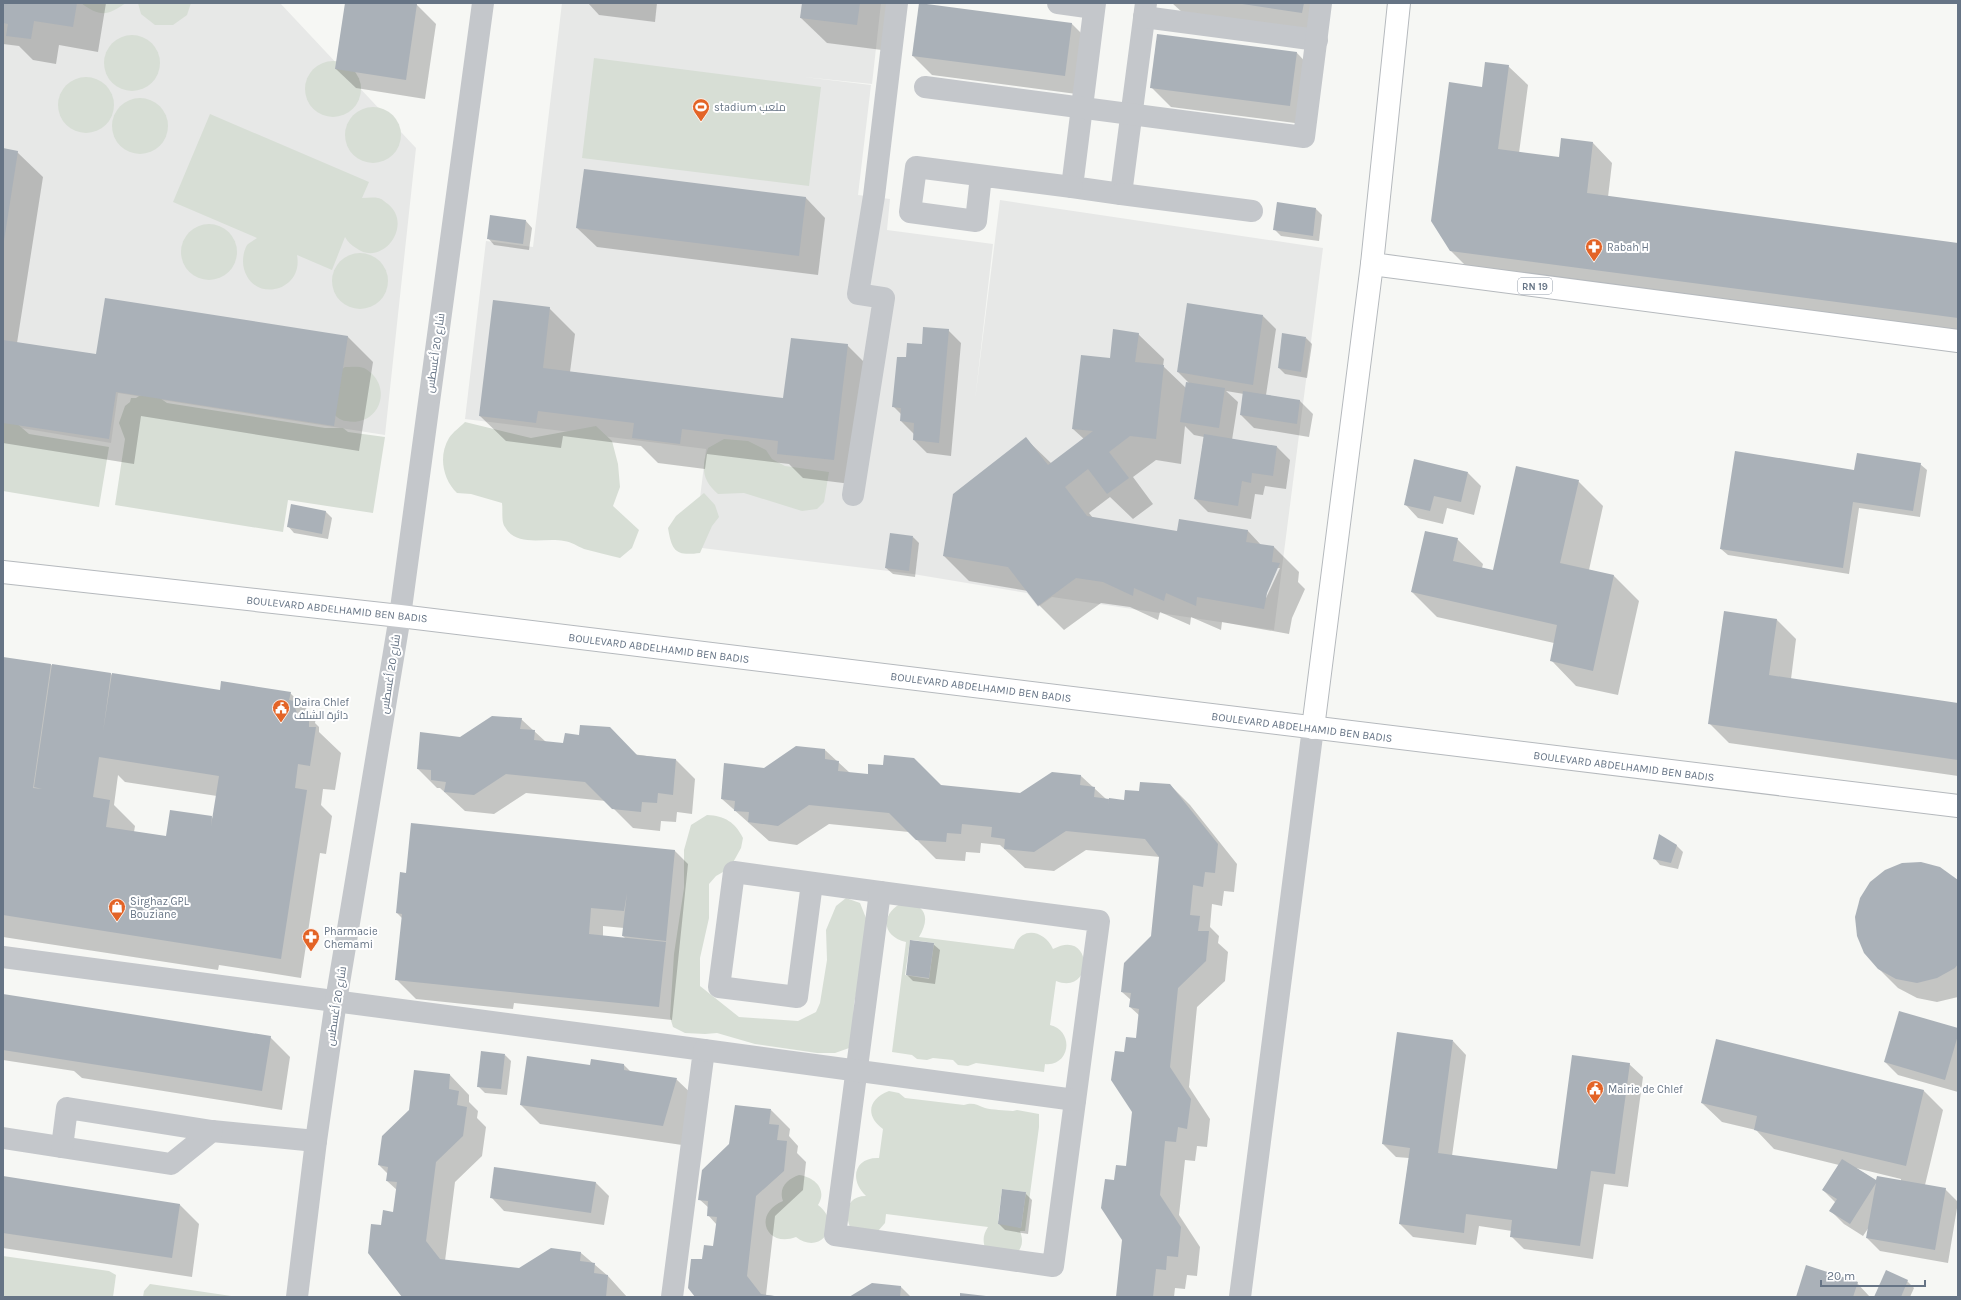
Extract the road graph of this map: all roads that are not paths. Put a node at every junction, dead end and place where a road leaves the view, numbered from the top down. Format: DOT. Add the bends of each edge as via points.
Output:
graph roads {
  1 [pos="483,3"];
  2 [pos="897,3"];
  3 [pos="1058,3"];
  4 [pos="1321,3"];
  5 [pos="1399,3"];
  6 [pos="1095,5"];
  7 [pos="1145,10"];
  8 [pos="1317,40"];
  9 [pos="925,87"];
  10 [pos="1082,108"];
  11 [pos="1132,114"];
  12 [pos="981,176"];
  13 [pos="1072,187"];
  14 [pos="1121,194"];
  15 [pos="1252,211"];
  16 [pos="1372,264"];
  17 [pos="1958,341"];
  18 [pos="853,495"];
  19 [pos="3,572"];
  20 [pos="400,616"];
  21 [pos="1312,728"];
  22 [pos="1958,806"];
  23 [pos="812,883"];
  24 [pos="880,892"];
  25 [pos="3,957"];
  26 [pos="336,1001"];
  27 [pos="704,1050"];
  28 [pos="856,1071"];
  29 [pos="1075,1100"];
  30 [pos="212,1131"];
  31 [pos="3,1138"];
  32 [pos="316,1141"];
  33 [pos="62,1147"];
  34 [pos="298,1297"];
  35 [pos="672,1297"];
  36 [pos="1240,1297"];
  1 -- 20 [label="street, شارع 20 أغسطس"];
  2 -- 18 [label="street" via="874,196 858,294 884,298"];
  3 -- 6 [label="street"];
  4 -- 8 [label="street"];
  5 -- 16 [label="main road"];
  6 -- 10 [label="street"];
  7 -- 8 [label="street"];
  7 -- 11 [label="street"];
  8 -- 11 [label="street" via="1304,136"];
  9 -- 10 [label="street"];
  10 -- 11 [label="street"];
  10 -- 13 [label="street"];
  11 -- 14 [label="street"];
  12 -- 13 [label="street"];
  13 -- 14 [label="street"];
  14 -- 15 [label="street"];
  16 -- 17 [label="main road, RN 19"];
  16 -- 21 [label="main road"];
  19 -- 20 [label="main road, BOULEVARD ABDELHAMID BEN BADIS"];
  20 -- 21 [label="main road, BOULEVARD ABDELHAMID BEN BADIS"];
  20 -- 26 [label="street, شارع 20 أغسطس"];
  21 -- 22 [label="main road, BOULEVARD ABDELHAMID BEN BADIS"];
  21 -- 36 [label="street"];
  23 -- 23 [label="street" via="734,872 719,987 797,997"];
  23 -- 24 [label="street"];
  24 -- 28 [label="street"];
  24 -- 29 [label="street" via="1098,921"];
  25 -- 26 [label="street"];
  26 -- 27 [label="street"];
  26 -- 32 [label="street, شارع 20 أغسطس"];
  27 -- 28 [label="street"];
  27 -- 35 [label="street"];
  28 -- 29 [label="street"];
  28 -- 29 [label="street" via="834,1236 1053,1266"];
  30 -- 32 [label="street"];
  30 -- 33 [label="street" via="171,1164"];
  30 -- 33 [label="street" via="67,1108"];
  31 -- 33 [label="street"];
  32 -- 34 [label="street, شارع 20 أغسطس"];
}
